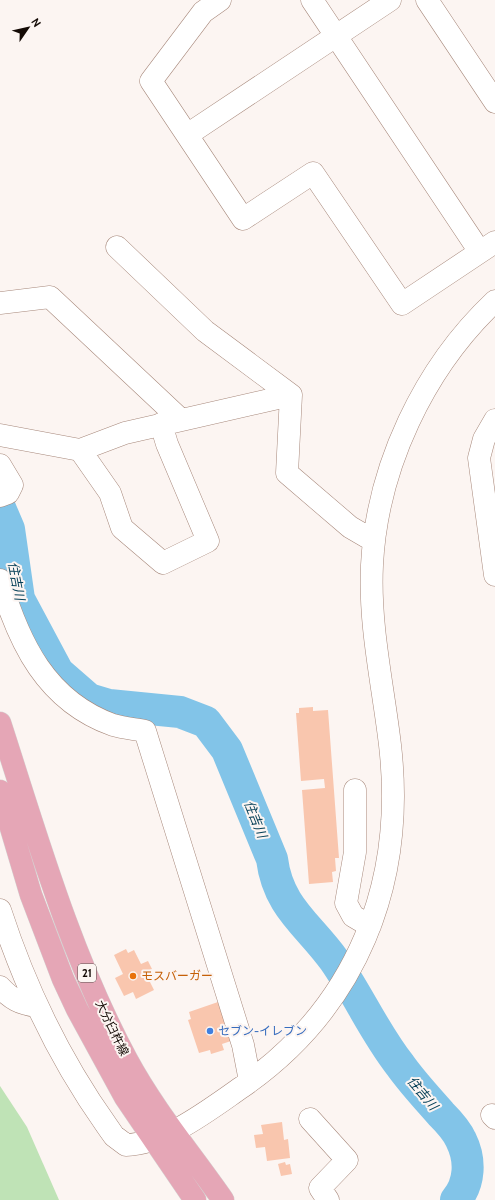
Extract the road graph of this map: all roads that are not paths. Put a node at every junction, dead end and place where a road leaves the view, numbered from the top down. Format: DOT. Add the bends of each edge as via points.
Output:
graph roads {
  1 [pos="220,0"];
  2 [pos="312,0"];
  3 [pos="390,0"];
  4 [pos="427,0"];
  5 [pos="336,36"];
  6 [pos="495,102"];
  7 [pos="187,135"];
  8 [pos="117,247"];
  9 [pos="488,247"];
  10 [pos="495,301"];
  11 [pos="0,303"];
  12 [pos="291,395"];
  13 [pos="495,420"];
  14 [pos="171,422"];
  15 [pos="0,435"];
  16 [pos="489,438"];
  17 [pos="80,450"];
  18 [pos="0,465"];
  19 [pos="4,494"];
  20 [pos="492,535"];
  21 [pos="374,541"];
  22 [pos="495,575"];
  23 [pos="0,580"];
  24 [pos="0,723"];
  25 [pos="355,790"];
  26 [pos="0,791"];
  27 [pos="0,910"];
  28 [pos="370,926"];
  29 [pos="0,987"];
  30 [pos="37,1006"];
  31 [pos="250,1081"];
  32 [pos="310,1119"];
  33 [pos="163,1135"];
  34 [pos="195,1200"];
  35 [pos="223,1200"];
  36 [pos="328,1200"];
  1 -- 7 [label="street" via="203,12 151,81"];
  2 -- 5 [label="street"];
  3 -- 5 [label="street"];
  4 -- 6 [label="street"];
  5 -- 7 [label="street"];
  5 -- 9 [label="street"];
  7 -- 9 [label="street" via="243,219 313,173 402,304"];
  8 -- 12 [label="street" via="205,331"];
  10 -- 21 [label="street" via="474,322 448,355 420,400 390,470 379,509"];
  11 -- 14 [label="street" via="50,296"];
  12 -- 14 [label="street"];
  12 -- 21 [label="street" via="287,473 350,527"];
  13 -- 16 [label="street"];
  14 -- 17 [label="street" via="124,433"];
  14 -- 17 [label="street" via="167,444 208,541 163,563 122,528 110,493"];
  15 -- 17 [label="street"];
  16 -- 20 [label="street" via="479,458"];
  18 -- 19 [label="street" via="12,485"];
  20 -- 22 [label="street"];
  21 -- 28 [label="street" via="374,624 390,745 393,797 391,848"];
  23 -- 31 [label="street" via="11,616 28,652 52,686 78,709 113,725 145,731 243,1045"];
  24 -- 33 [label="main road, 大分臼杵線 / 21" via="52,882 99,1003 141,1083"];
  25 -- 28 [label="street" via="355,852 346,903 353,916"];
  26 -- 33 [label="main road, 大分臼杵線 / 21" via="31,895 90,1036 125,1097"];
  27 -- 30 [label="street"];
  28 -- 31 [label="street" via="356,956 332,996 302,1037"];
  29 -- 30 [label="street" via="23,1005"];
  30 -- 33 [label="street" via="90,1101 114,1136 126,1145"];
  31 -- 33 [label="street" via="205,1112"];
  32 -- 36 [label="street" via="347,1160 320,1188"];
  33 -- 34 [label="main road, 大分臼杵線 / 21"];
  33 -- 35 [label="main road, 大分臼杵線 / 21"];
}
